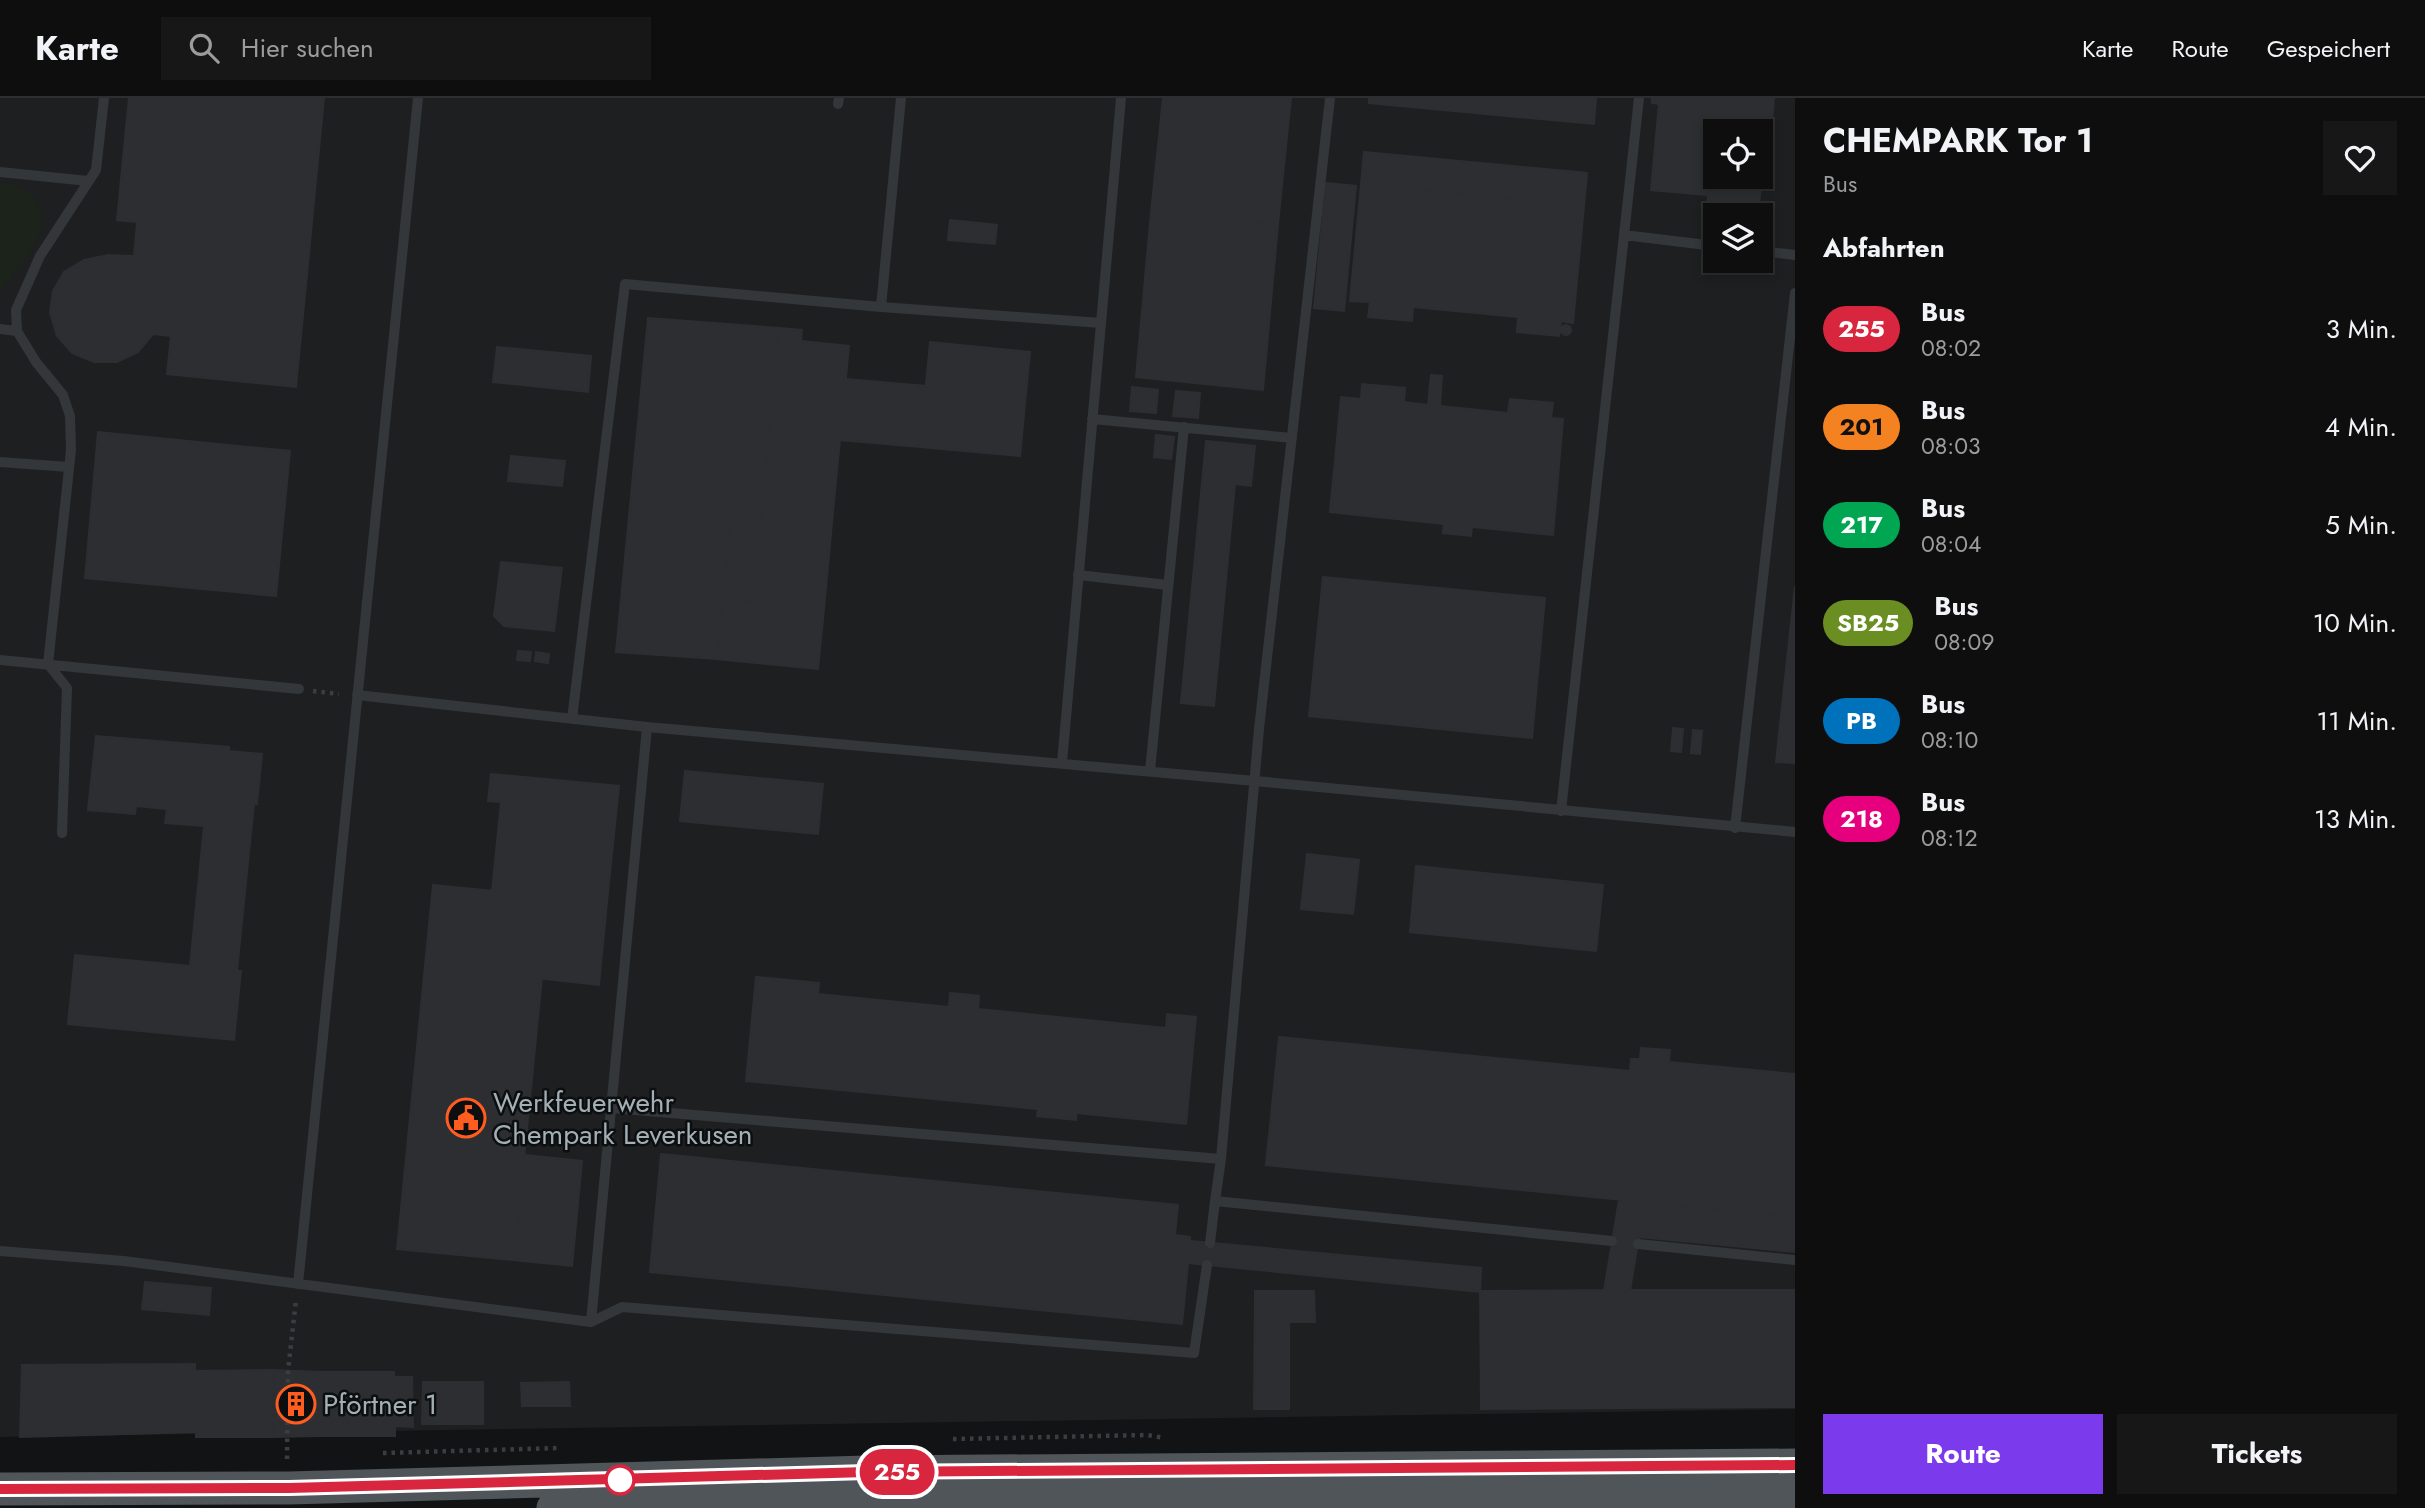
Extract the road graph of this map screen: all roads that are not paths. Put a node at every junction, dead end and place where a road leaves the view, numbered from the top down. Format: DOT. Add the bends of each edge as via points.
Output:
graph roads {
  1 [pos="104,98"];
  2 [pos="418,98"];
  3 [pos="901,98"];
  4 [pos="1121,98"];
  5 [pos="1329,98"];
  6 [pos="1639,98"];
  7 [pos="0,172"];
  8 [pos="88,181"];
  9 [pos="1625,235"];
  10 [pos="1703,245"];
  11 [pos="1773,253"];
  12 [pos="1795,256"];
  13 [pos="1795,293"];
  14 [pos="881,307"];
  15 [pos="1101,323"];
  16 [pos="0,329"];
  17 [pos="17,331"];
  18 [pos="1092,419"];
  19 [pos="1184,427"];
  20 [pos="1292,438"];
  21 [pos="0,462"];
  22 [pos="69,467"];
  23 [pos="1078,575"];
  24 [pos="1168,585"];
  25 [pos="0,660"];
  26 [pos="48,664"];
  27 [pos="299,690"];
  28 [pos="357,695"];
  29 [pos="572,719"];
  30 [pos="647,727"];
  31 [pos="1062,763"];
  32 [pos="1150,771"];
  33 [pos="1255,781"];
  34 [pos="1561,811"];
  35 [pos="1735,828"];
  36 [pos="1795,832"];
  37 [pos="62,833"];
  38 [pos="611,1108"];
  39 [pos="1221,1159"];
  40 [pos="1215,1201"];
  41 [pos="1612,1241"];
  42 [pos="1210,1242"];
  43 [pos="1638,1244"];
  44 [pos="0,1251"];
  45 [pos="1795,1260"];
  46 [pos="1207,1265"];
  47 [pos="298,1284"];
  48 [pos="591,1322"];
  49 [pos="1795,1465"];
  50 [pos="0,1489"];
  51 [pos="1795,1496"];
  52 [pos="553,1508"];
  1 -- 8 [label="lane" via="96,170"];
  2 -- 28 [label="lane"];
  3 -- 14 [label="lane"];
  4 -- 15 [label="lane"];
  5 -- 20 [label="lane"];
  6 -- 9 [label="lane"];
  7 -- 8 [label="lane"];
  8 -- 17 [label="lane" via="40,256 16,310"];
  9 -- 10 [label="lane"];
  9 -- 34 [label="lane"];
  11 -- 12 [label="lane"];
  13 -- 35 [label="lane"];
  14 -- 15 [label="lane"];
  14 -- 29 [label="lane" via="625,285"];
  15 -- 18 [label="lane"];
  16 -- 17 [label="lane"];
  17 -- 22 [label="lane" via="63,395 70,416"];
  18 -- 19 [label="lane"];
  18 -- 23 [label="lane"];
  19 -- 20 [label="lane"];
  19 -- 24 [label="lane"];
  20 -- 33 [label="lane"];
  21 -- 22 [label="lane"];
  22 -- 26 [label="lane"];
  23 -- 24 [label="lane"];
  23 -- 31 [label="lane"];
  24 -- 32 [label="lane"];
  25 -- 26 [label="lane"];
  26 -- 27 [label="lane"];
  26 -- 37 [label="lane" via="67,688"];
  28 -- 29 [label="lane"];
  28 -- 47 [label="lane"];
  29 -- 30 [label="lane"];
  30 -- 31 [label="lane"];
  30 -- 38 [label="lane"];
  31 -- 32 [label="lane"];
  32 -- 33 [label="lane"];
  33 -- 34 [label="lane"];
  33 -- 39 [label="lane"];
  34 -- 35 [label="lane"];
  35 -- 36 [label="lane"];
  38 -- 39 [label="lane"];
  38 -- 48 [label="lane"];
  39 -- 40 [label="lane"];
  40 -- 41 [label="lane"];
  40 -- 42 [label="lane"];
  43 -- 45 [label="lane"];
  44 -- 47 [label="lane" via="124,1261"];
  46 -- 48 [label="lane" via="1195,1353 622,1307"];
  47 -- 48 [label="lane"];
  49 -- 50 [label="main road" via="867,1472 326,1487"];
  51 -- 52 [label="main road"];
}
